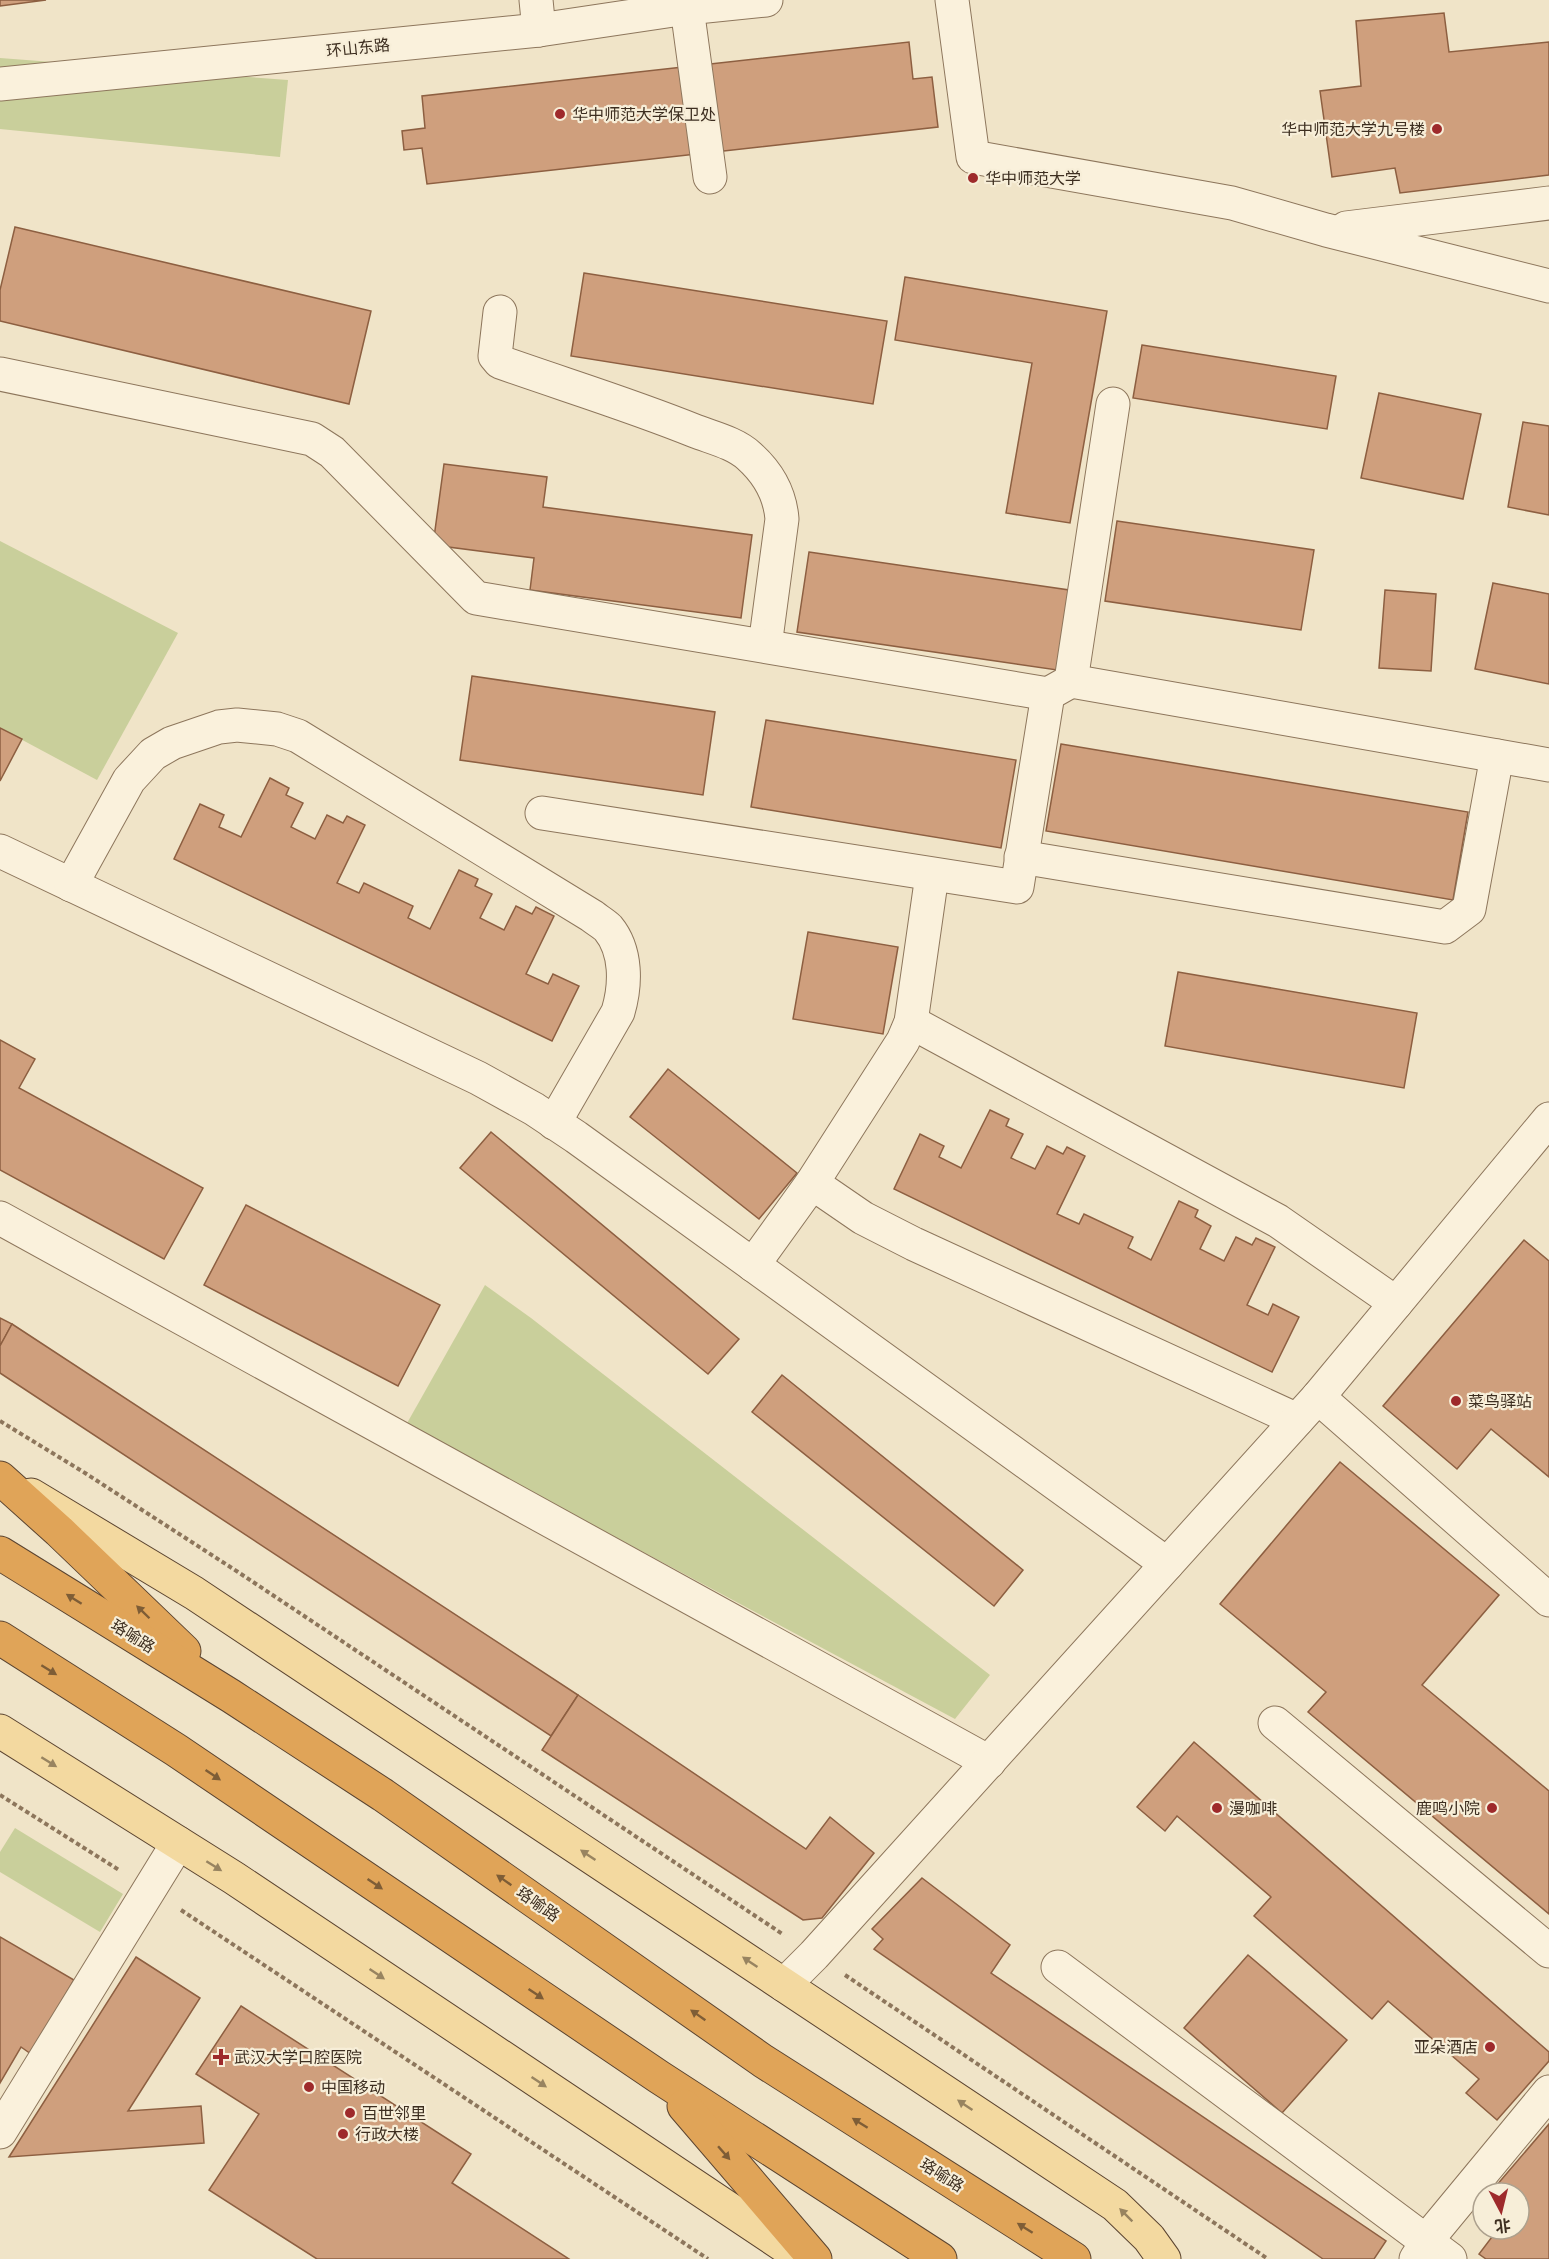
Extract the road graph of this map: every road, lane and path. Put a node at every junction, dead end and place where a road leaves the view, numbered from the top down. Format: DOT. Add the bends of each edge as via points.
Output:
graph roads {
  1 [pos="766,0"];
  2 [pos="952,0"];
  3 [pos="706,5"];
  4 [pos="537,15"];
  5 [pos="0,84"];
  6 [pos="710,177"];
  7 [pos="1549,203"];
  8 [pos="1326,230"];
  9 [pos="1549,286"];
  10 [pos="500,312"];
  11 [pos="0,374"];
  12 [pos="1113,404"];
  13 [pos="765,646"];
  14 [pos="1060,687"];
  15 [pos="1497,756"];
  16 [pos="1549,765"];
  17 [pos="542,813"];
  18 [pos="0,851"];
  19 [pos="1021,857"];
  20 [pos="932,875"];
  21 [pos="71,885"];
  22 [pos="910,1022"];
  23 [pos="1549,1119"];
  24 [pos="554,1123"];
  25 [pos="812,1183"];
  26 [pos="0,1218"];
  27 [pos="753,1265"];
  28 [pos="1396,1303"];
  29 [pos="1307,1408"];
  30 [pos="0,1421"];
  31 [pos="0,1477"];
  32 [pos="0,1553"];
  33 [pos="1167,1564"];
  34 [pos="1549,1600"];
  35 [pos="0,1638"];
  36 [pos="231,1696"];
  37 [pos="1275,1723"];
  38 [pos="0,1731"];
  39 [pos="989,1762"];
  40 [pos="0,1795"];
  41 [pos="178,1843"];
  42 [pos="150,1889"];
  43 [pos="1549,1951"];
  44 [pos="814,1955"];
  45 [pos="1058,1967"];
  46 [pos="784,1985"];
  47 [pos="659,2077"];
  48 [pos="1549,2092"];
  49 [pos="0,2132"];
  50 [pos="1431,2254"];
  51 [pos="708,2259"];
  52 [pos="804,2259"];
  53 [pos="815,2259"];
  54 [pos="940,2259"];
  55 [pos="1074,2259"];
  56 [pos="1164,2259"];
  57 [pos="1268,2259"];
  1 -- 3 [label="street, 环山东路"];
  2 -- 8 [label="street" via="972,157 1232,203"];
  3 -- 4 [label="street, 环山东路"];
  3 -- 6 [label="street"];
  4 -- 5 [label="street, 环山东路"];
  7 -- 8 [label="street"];
  8 -- 9 [label="street"];
  10 -- 13 [label="street" via="495,356 500,362 666,418 736,447 768,478 781,504 782,519"];
  11 -- 13 [label="street" via="312,439 332,452 476,597"];
  12 -- 14 [label="street"];
  13 -- 14 [label="street"];
  14 -- 15 [label="street"];
  14 -- 19 [label="street"];
  15 -- 16 [label="street"];
  15 -- 19 [label="street" via="1468,909 1445,927"];
  17 -- 20 [label="street"];
  18 -- 21 [label="street"];
  19 -- 20 [label="street" via="1017,887"];
  20 -- 22 [label="street"];
  21 -- 24 [label="street" via="478,1078"];
  21 -- 24 [label="street" via="129,780 153,754 171,743 237,724 298,736 608,928 624,970 624,992 618,1012"];
  22 -- 25 [label="street" via="894,1056"];
  22 -- 28 [label="street" via="1278,1221"];
  23 -- 28 [label="street"];
  24 -- 27 [label="street"];
  25 -- 27 [label="street"];
  25 -- 29 [label="street" via="863,1218 914,1244"];
  26 -- 39 [label="street"];
  27 -- 33 [label="street"];
  28 -- 29 [label="street"];
  29 -- 33 [label="street"];
  29 -- 34 [label="street"];
  30 -- 44 [label="path" via="238,1572"];
  36 -- 31 [label="highway, one-way"];
  46 -- 31 [label="main road, one-way" via="194,1593"];
  36 -- 32 [label="highway, 珞喻路, one-way"];
  33 -- 39 [label="street"];
  35 -- 47 [label="highway, one-way" via="176,1750"];
  55 -- 36 [label="highway, 珞喻路, one-way" via="763,2061 383,1796"];
  37 -- 43 [label="street"];
  38 -- 41 [label="main road, one-way"];
  39 -- 44 [label="street"];
  40 -- 42 [label="path"];
  41 -- 42 [label="street"];
  41 -- 52 [label="main road, one-way"];
  42 -- 49 [label="street"];
  42 -- 51 [label="path"];
  44 -- 46 [label="street"];
  44 -- 57 [label="path"];
  45 -- 50 [label="street"];
  56 -- 46 [label="main road, one-way" via="1149,2238 1115,2205"];
  47 -- 53 [label="highway, one-way"];
  47 -- 54 [label="highway"];
  48 -- 50 [label="street" via="1443,2221"];
}
